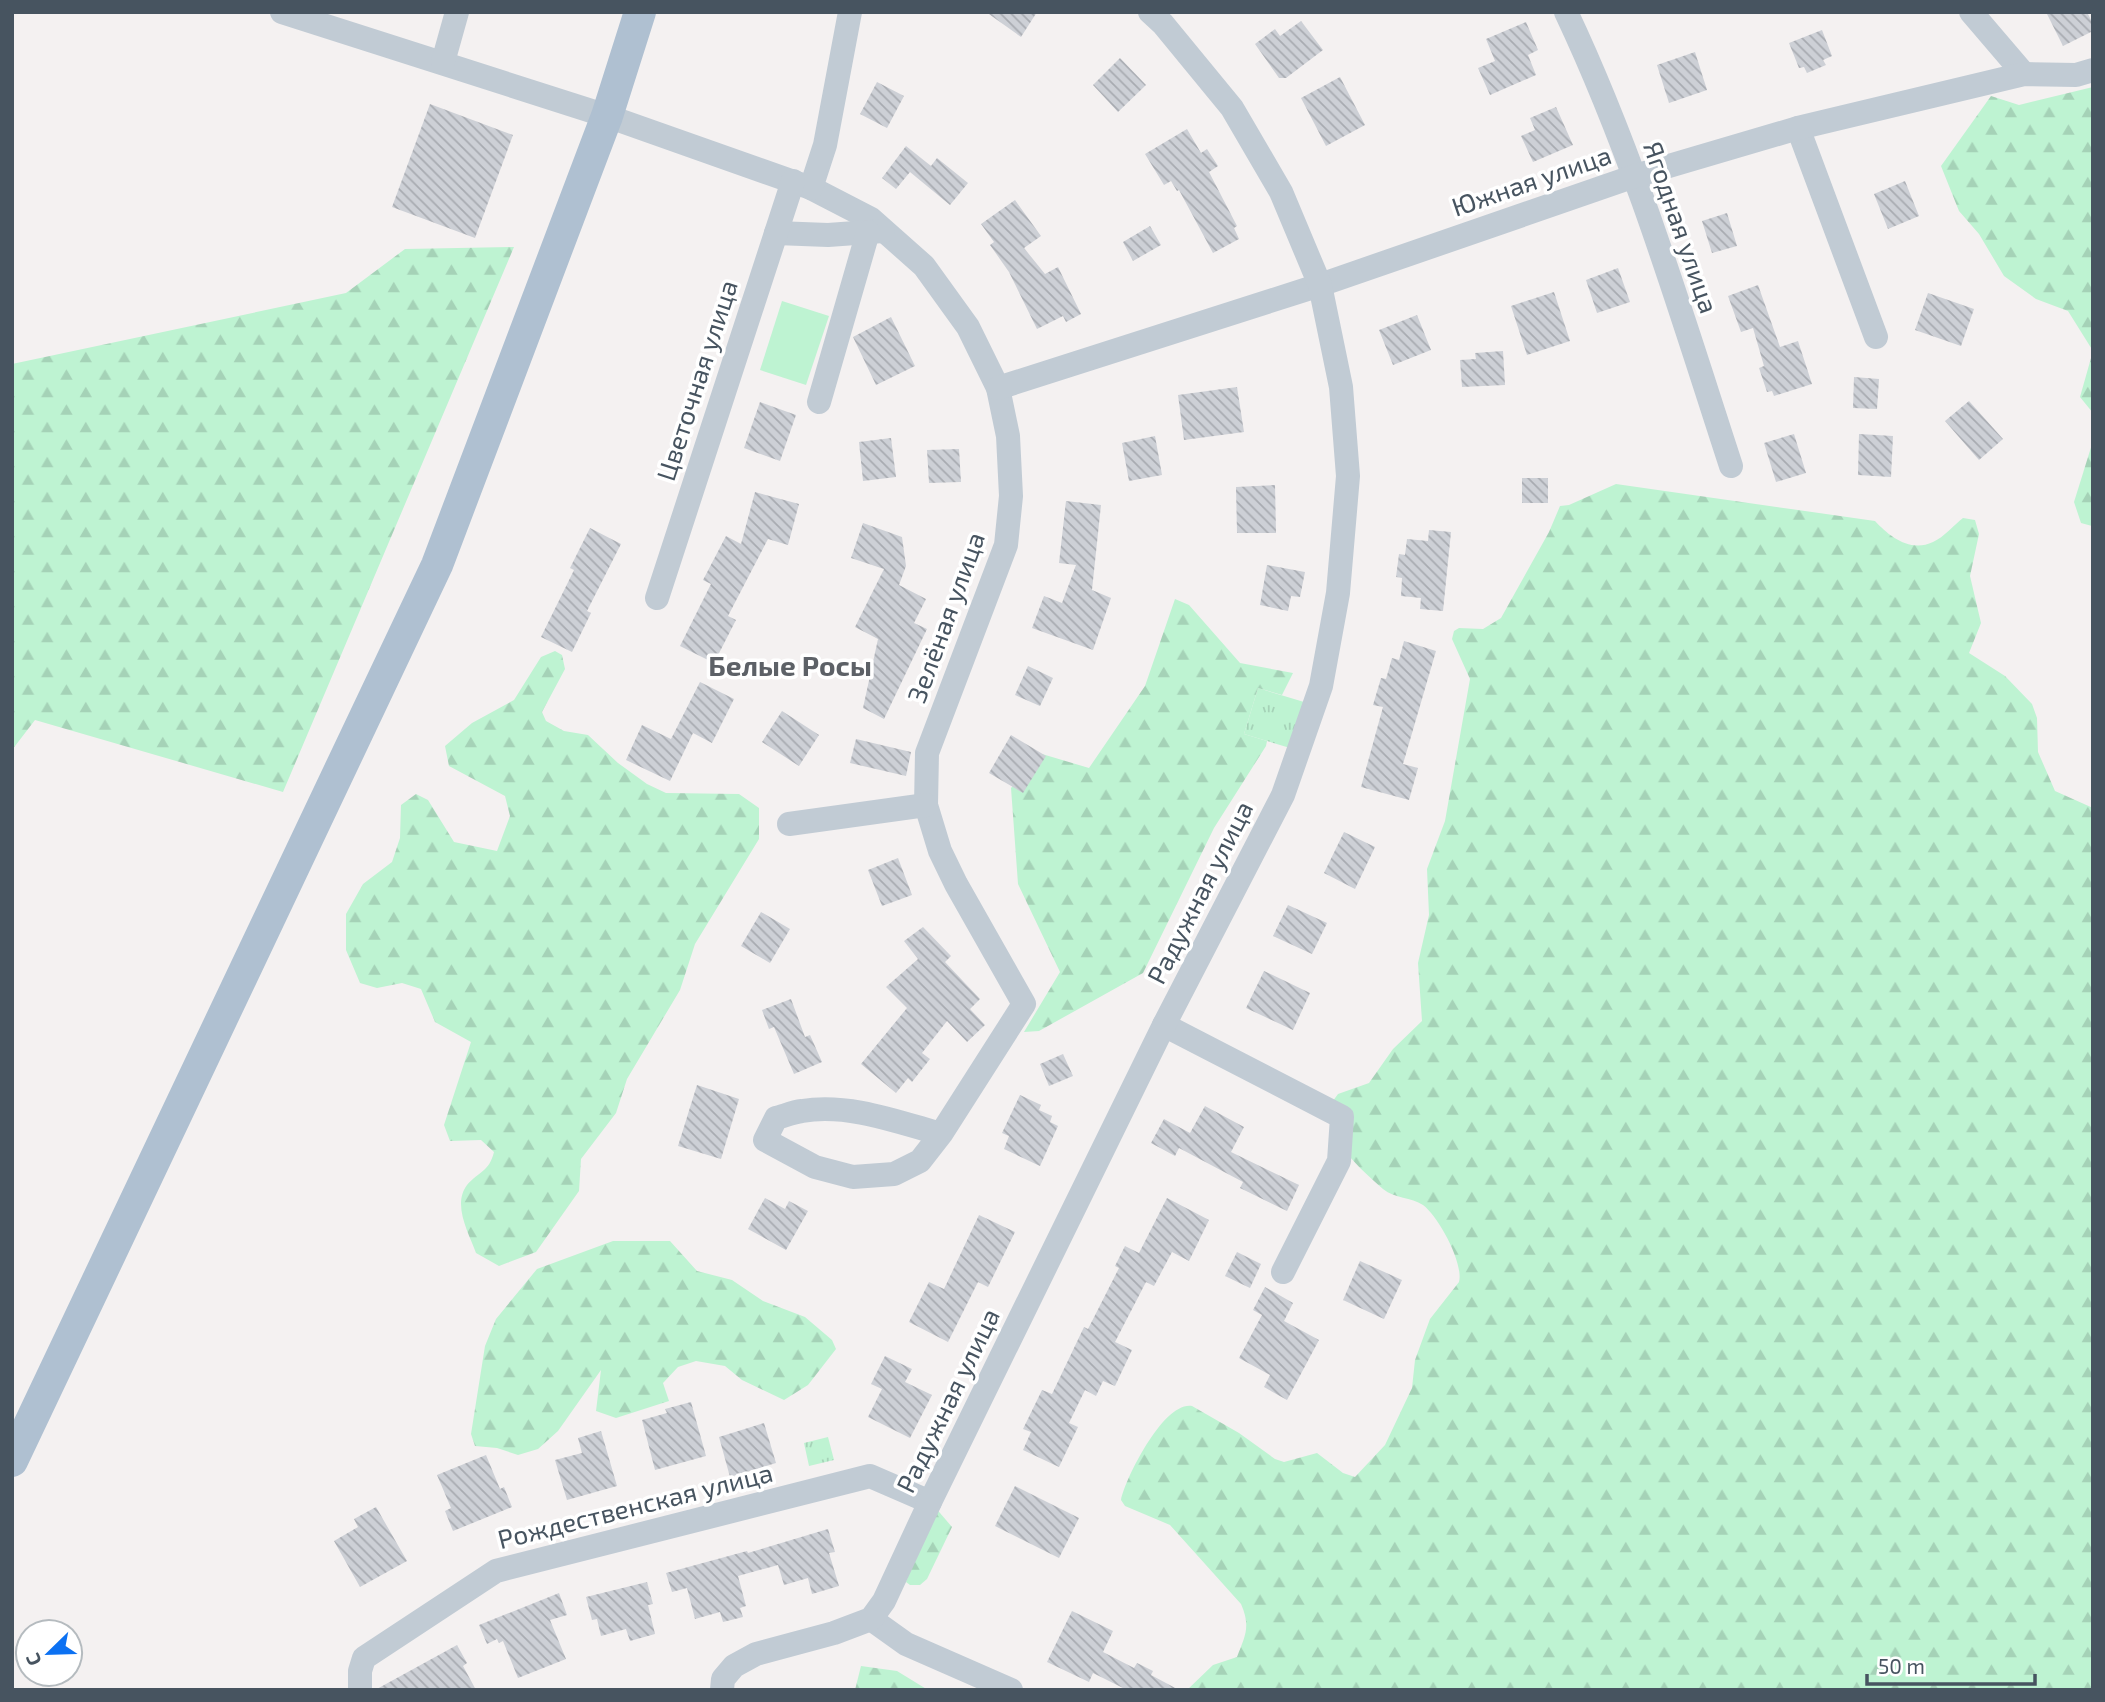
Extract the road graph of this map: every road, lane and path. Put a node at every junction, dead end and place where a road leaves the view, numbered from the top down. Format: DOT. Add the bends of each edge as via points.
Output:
graph roads {
  1 [pos="282,12"];
  2 [pos="457,12"];
  3 [pos="640,12"];
  4 [pos="850,12"];
  5 [pos="1150,12"];
  6 [pos="1566,12"];
  7 [pos="1971,12"];
  8 [pos="443,62"];
  9 [pos="2093,70"];
  10 [pos="2024,74"];
  11 [pos="607,116"];
  12 [pos="1798,128"];
  13 [pos="1635,176"];
  14 [pos="802,184"];
  15 [pos="876,231"];
  16 [pos="776,233"];
  17 [pos="1320,285"];
  18 [pos="1876,337"];
  19 [pos="998,388"];
  20 [pos="819,402"];
  21 [pos="1731,466"];
  22 [pos="657,598"];
  23 [pos="926,805"];
  24 [pos="789,824"];
  25 [pos="1164,1025"];
  26 [pos="941,1134"];
  27 [pos="1283,1272"];
  28 [pos="12,1461"];
  29 [pos="930,1502"];
  30 [pos="871,1619"];
  31 [pos="360,1690"];
  32 [pos="722,1690"];
  33 [pos="1011,1690"];
  1 -- 8 [label="street, Зелёная улица"];
  2 -- 8 [label="street"];
  3 -- 11 [label="main road"];
  4 -- 14 [label="street, Цветочная улица" via="825,145"];
  5 -- 17 [label="street, Радужная улица" via="1232,108 1281,192"];
  6 -- 13 [label="street, Ягодная улица"];
  7 -- 10 [label="street"];
  8 -- 11 [label="street, Зелёная улица"];
  9 -- 10 [label="street, Южная улица" via="2076,75"];
  10 -- 12 [label="street, Южная улица"];
  11 -- 14 [label="street, Зелёная улица"];
  11 -- 28 [label="main road" via="437,565"];
  12 -- 13 [label="street, Южная улица"];
  12 -- 18 [label="street"];
  13 -- 17 [label="street, Южная улица"];
  13 -- 21 [label="street, Ягодная улица"];
  14 -- 15 [label="street, Зелёная улица" via="871,219"];
  14 -- 16 [label="street, Цветочная улица"];
  15 -- 16 [label="street"];
  15 -- 19 [label="street, Зелёная улица" via="924,266 968,327"];
  15 -- 20 [label="street"];
  16 -- 22 [label="street, Цветочная улица"];
  17 -- 19 [label="street, Южная улица"];
  17 -- 25 [label="street, Радужная улица" via="1341,387 1348,476 1338,593 1321,686 1283,795"];
  19 -- 23 [label="street, Зелёная улица" via="1008,436 1011,496 1006,545 927,753"];
  23 -- 24 [label="street"];
  23 -- 26 [label="street, Зелёная улица" via="956,884 1024,1004"];
  25 -- 27 [label="street" via="1342,1117 1339,1161"];
  25 -- 29 [label="street, Радужная улица"];
  26 -- 26 [label="street" via="874,1116 803,1111 776,1118 765,1140 815,1167 853,1177 894,1174 920,1161"];
  29 -- 30 [label="street, Радужная улица" via="884,1601"];
  29 -- 31 [label="street, Рождественская улица" via="870,1476 496,1571 364,1657"];
  30 -- 32 [label="street" via="756,1654 734,1666 723,1679"];
  30 -- 33 [label="street" via="906,1644"];
}
